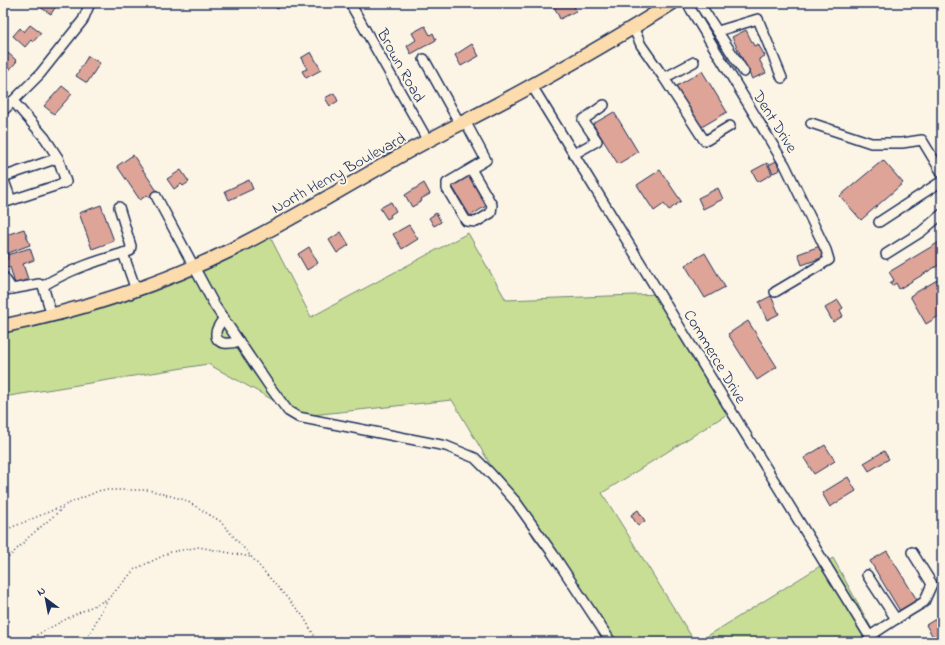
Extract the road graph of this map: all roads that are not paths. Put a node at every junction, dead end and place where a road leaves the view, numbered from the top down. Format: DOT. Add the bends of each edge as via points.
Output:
graph roads {
  1 [pos="90,3"];
  2 [pos="350,3"];
  3 [pos="672,3"];
  4 [pos="687,3"];
  5 [pos="699,3"];
  6 [pos="633,27"];
  7 [pos="718,31"];
  8 [pos="424,59"];
  9 [pos="694,62"];
  10 [pos="744,72"];
  11 [pos="664,78"];
  12 [pos="782,78"];
  13 [pos="532,86"];
  14 [pos="13,101"];
  15 [pos="604,105"];
  16 [pos="3,111"];
  17 [pos="462,123"];
  18 [pos="811,123"];
  19 [pos="730,126"];
  20 [pos="428,141"];
  21 [pos="574,154"];
  22 [pos="58,158"];
  23 [pos="471,169"];
  24 [pos="942,173"];
  25 [pos="3,178"];
  26 [pos="942,181"];
  27 [pos="156,196"];
  28 [pos="7,201"];
  29 [pos="119,207"];
  30 [pos="942,214"];
  31 [pos="879,222"];
  32 [pos="123,253"];
  33 [pos="886,254"];
  34 [pos="195,266"];
  35 [pos="3,276"];
  36 [pos="43,286"];
  37 [pos="7,289"];
  38 [pos="136,290"];
  39 [pos="775,292"];
  40 [pos="52,316"];
  41 [pos="224,318"];
  42 [pos="3,326"];
  43 [pos="239,341"];
  44 [pos="912,552"];
  45 [pos="867,575"];
  46 [pos="896,619"];
  47 [pos="871,639"];
  48 [pos="611,642"];
  1 -- 14 [label="street" via="83,20 40,74"];
  2 -- 20 [label="street, Brown Road"];
  3 -- 6 [label="highway, North Henry Boulevard"];
  4 -- 39 [label="street, Dent Drive" via="785,165 826,250 829,260"];
  5 -- 7 [label="street"];
  6 -- 11 [label="street" via="641,45"];
  6 -- 13 [label="highway, North Henry Boulevard"];
  7 -- 10 [label="street"];
  7 -- 12 [label="street" via="758,19"];
  8 -- 17 [label="street"];
  9 -- 11 [label="street"];
  11 -- 19 [label="street" via="704,140"];
  13 -- 17 [label="highway, North Henry Boulevard"];
  13 -- 21 [label="street, Commerce Drive"];
  14 -- 16 [label="street"];
  14 -- 22 [label="street" via="45,138"];
  15 -- 21 [label="street" via="583,120 597,141"];
  17 -- 20 [label="highway, North Henry Boulevard"];
  17 -- 23 [label="street" via="486,160"];
  18 -- 24 [label="street" via="871,143 922,140"];
  20 -- 34 [label="highway, North Henry Boulevard" via="234,249"];
  21 -- 47 [label="street, Commerce Drive"];
  22 -- 25 [label="street"];
  22 -- 28 [label="street" via="66,182"];
  23 -- 23 [label="street" via="447,183 447,189 466,221 476,222 491,213 492,205"];
  25 -- 28 [label="street"];
  26 -- 31 [label="street"];
  27 -- 34 [label="street"];
  29 -- 32 [label="street" via="131,246 130,251"];
  30 -- 33 [label="street" via="921,232"];
  32 -- 36 [label="street" via="94,261"];
  32 -- 38 [label="street"];
  34 -- 38 [label="highway, North Henry Boulevard"];
  34 -- 41 [label="street"];
  35 -- 37 [label="street"];
  36 -- 37 [label="street" via="38,284"];
  36 -- 40 [label="street"];
  38 -- 40 [label="highway, North Henry Boulevard"];
  40 -- 42 [label="highway, North Henry Boulevard"];
  41 -- 43 [label="street"];
  41 -- 43 [label="street" via="217,329 217,337 227,344"];
  43 -- 48 [label="street" via="288,411 298,417 446,446 475,458 516,502"];
  44 -- 46 [label="street" via="932,584 924,602"];
  45 -- 46 [label="street"];
  46 -- 47 [label="street"];
}
